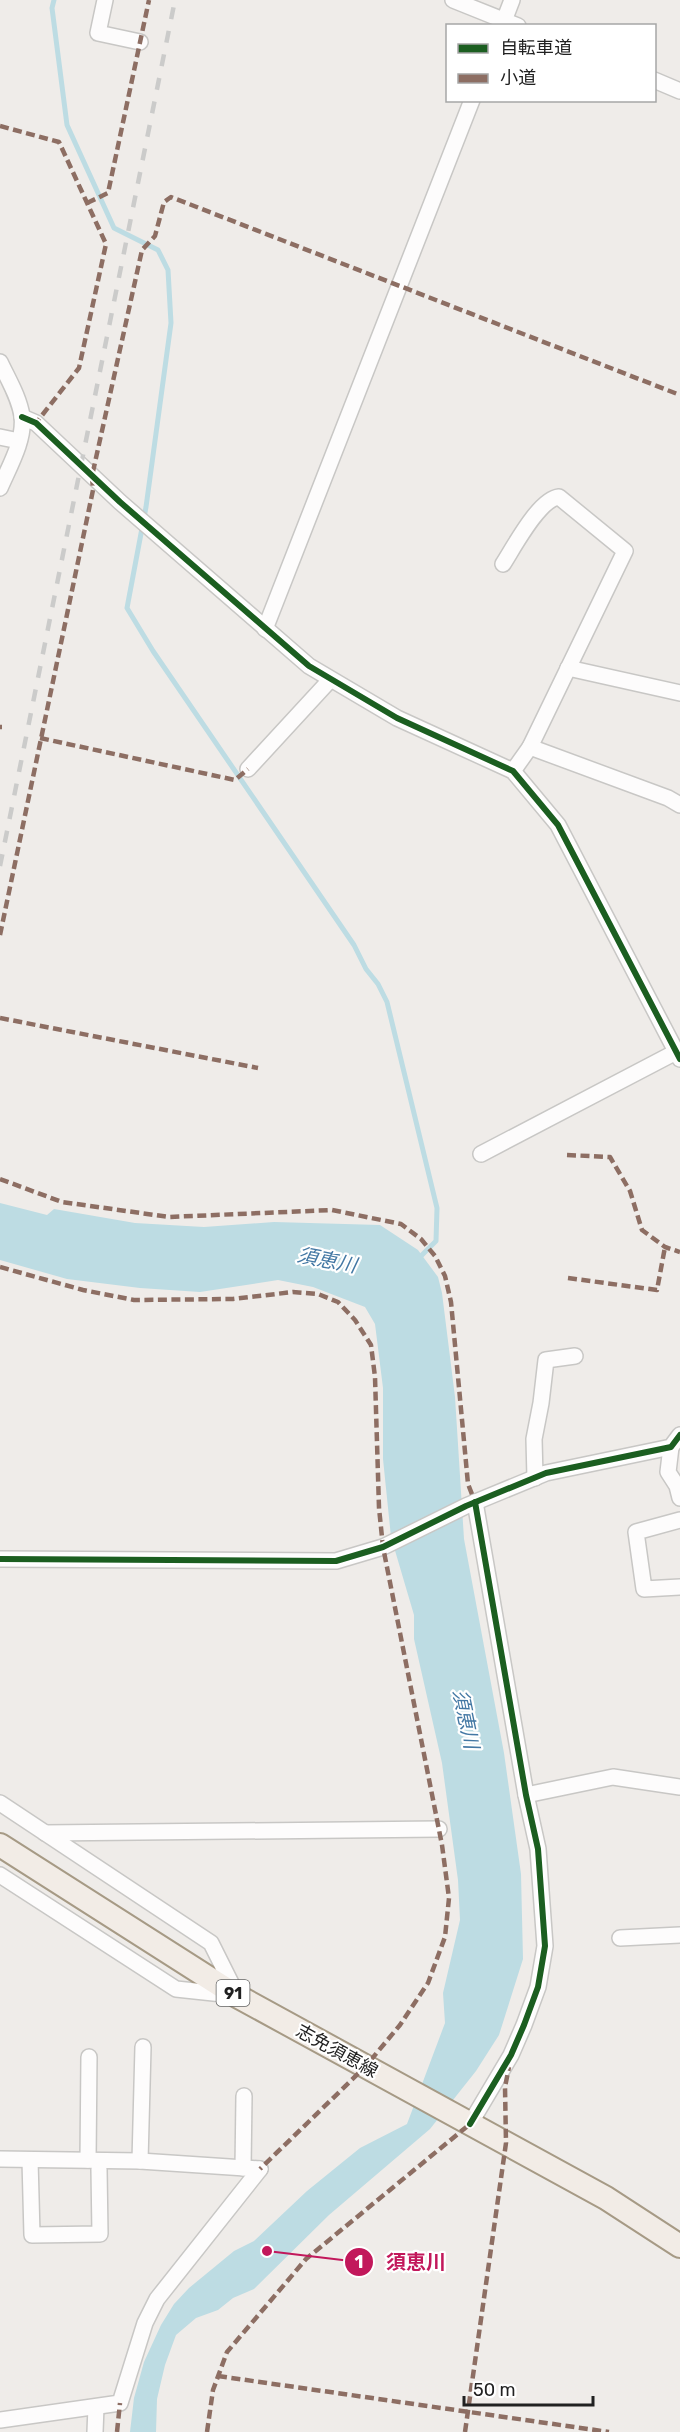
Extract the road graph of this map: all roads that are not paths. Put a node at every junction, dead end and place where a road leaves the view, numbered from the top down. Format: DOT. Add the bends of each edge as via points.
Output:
graph roads {
  1 [pos="105,0"];
  2 [pos="453,0"];
  3 [pos="512,0"];
  4 [pos="508,24"];
  5 [pos="140,42"];
  6 [pos="656,81"];
  7 [pos="680,91"];
  8 [pos="471,102"];
  9 [pos="0,362"];
  10 [pos="22,417"];
  11 [pos="0,437"];
  12 [pos="19,441"];
  13 [pos="0,488"];
  14 [pos="503,564"];
  15 [pos="265,629"];
  16 [pos="568,668"];
  17 [pos="330,680"];
  18 [pos="680,693"];
  19 [pos="530,747"];
  20 [pos="248,769"];
  21 [pos="513,771"];
  22 [pos="680,805"];
  23 [pos="678,1055"];
  24 [pos="481,1154"];
  25 [pos="575,1356"];
  26 [pos="676,1441"];
  27 [pos="535,1478"];
  28 [pos="680,1498"];
  29 [pos="470,1504"];
  30 [pos="680,1520"];
  31 [pos="0,1559"];
  32 [pos="680,1587"];
  33 [pos="680,1786"];
  34 [pos="526,1796"];
  35 [pos="0,1803"];
  36 [pos="439,1829"];
  37 [pos="45,1833"];
  38 [pos="0,1845"];
  39 [pos="0,1875"];
  40 [pos="680,1935"];
  41 [pos="620,1938"];
  42 [pos="237,1996"];
  43 [pos="143,2047"];
  44 [pos="89,2057"];
  45 [pos="244,2096"];
  46 [pos="470,2124"];
  47 [pos="0,2159"];
  48 [pos="30,2160"];
  49 [pos="140,2161"];
  50 [pos="94,2165"];
  51 [pos="243,2168"];
  52 [pos="680,2246"];
  53 [pos="96,2406"];
  54 [pos="0,2420"];
  55 [pos="95,2432"];
  1 -- 5 [label="street" via="98,33"];
  2 -- 4 [label="street"];
  3 -- 4 [label="street"];
  6 -- 7 [label="street"];
  8 -- 15 [label="street"];
  9 -- 10 [label="street"];
  10 -- 12 [label="street"];
  10 -- 15 [label="street" via="36,423"];
  11 -- 12 [label="street"];
  12 -- 13 [label="street"];
  14 -- 16 [label="street" via="541,508 551,498 559,497 625,551"];
  15 -- 17 [label="street"];
  16 -- 18 [label="street"];
  16 -- 19 [label="street"];
  17 -- 20 [label="street"];
  17 -- 21 [label="street" via="397,718"];
  19 -- 21 [label="street"];
  19 -- 22 [label="street"];
  21 -- 23 [label="street" via="558,825"];
  23 -- 24 [label="street"];
  25 -- 27 [label="street" via="546,1360 534,1439"];
  26 -- 27 [label="street"];
  26 -- 28 [label="street" via="668,1472"];
  27 -- 29 [label="street"];
  29 -- 31 [label="street" via="383,1547 336,1561"];
  29 -- 34 [label="street"];
  30 -- 32 [label="street" via="636,1532 644,1589"];
  33 -- 34 [label="street" via="614,1777"];
  34 -- 46 [label="street" via="538,1849 545,1946 538,1987 511,2055"];
  35 -- 37 [label="street"];
  36 -- 37 [label="street"];
  37 -- 42 [label="street" via="211,1943"];
  38 -- 42 [label="main road, 志免須恵線 / 91"];
  39 -- 42 [label="street" via="176,1989"];
  40 -- 41 [label="street"];
  42 -- 46 [label="main road, 志免須恵線 / 91"];
  43 -- 49 [label="street"];
  44 -- 50 [label="street"];
  45 -- 51 [label="street"];
  46 -- 52 [label="main road, 志免須恵線 / 91" via="606,2198"];
  47 -- 48 [label="street"];
  48 -- 50 [label="street"];
  48 -- 50 [label="street" via="33,2235 100,2234"];
  49 -- 50 [label="street"];
  49 -- 51 [label="street"];
  51 -- 53 [label="street" via="260,2169 158,2299 145,2323 120,2403"];
  53 -- 54 [label="street"];
  53 -- 55 [label="street"];
}
